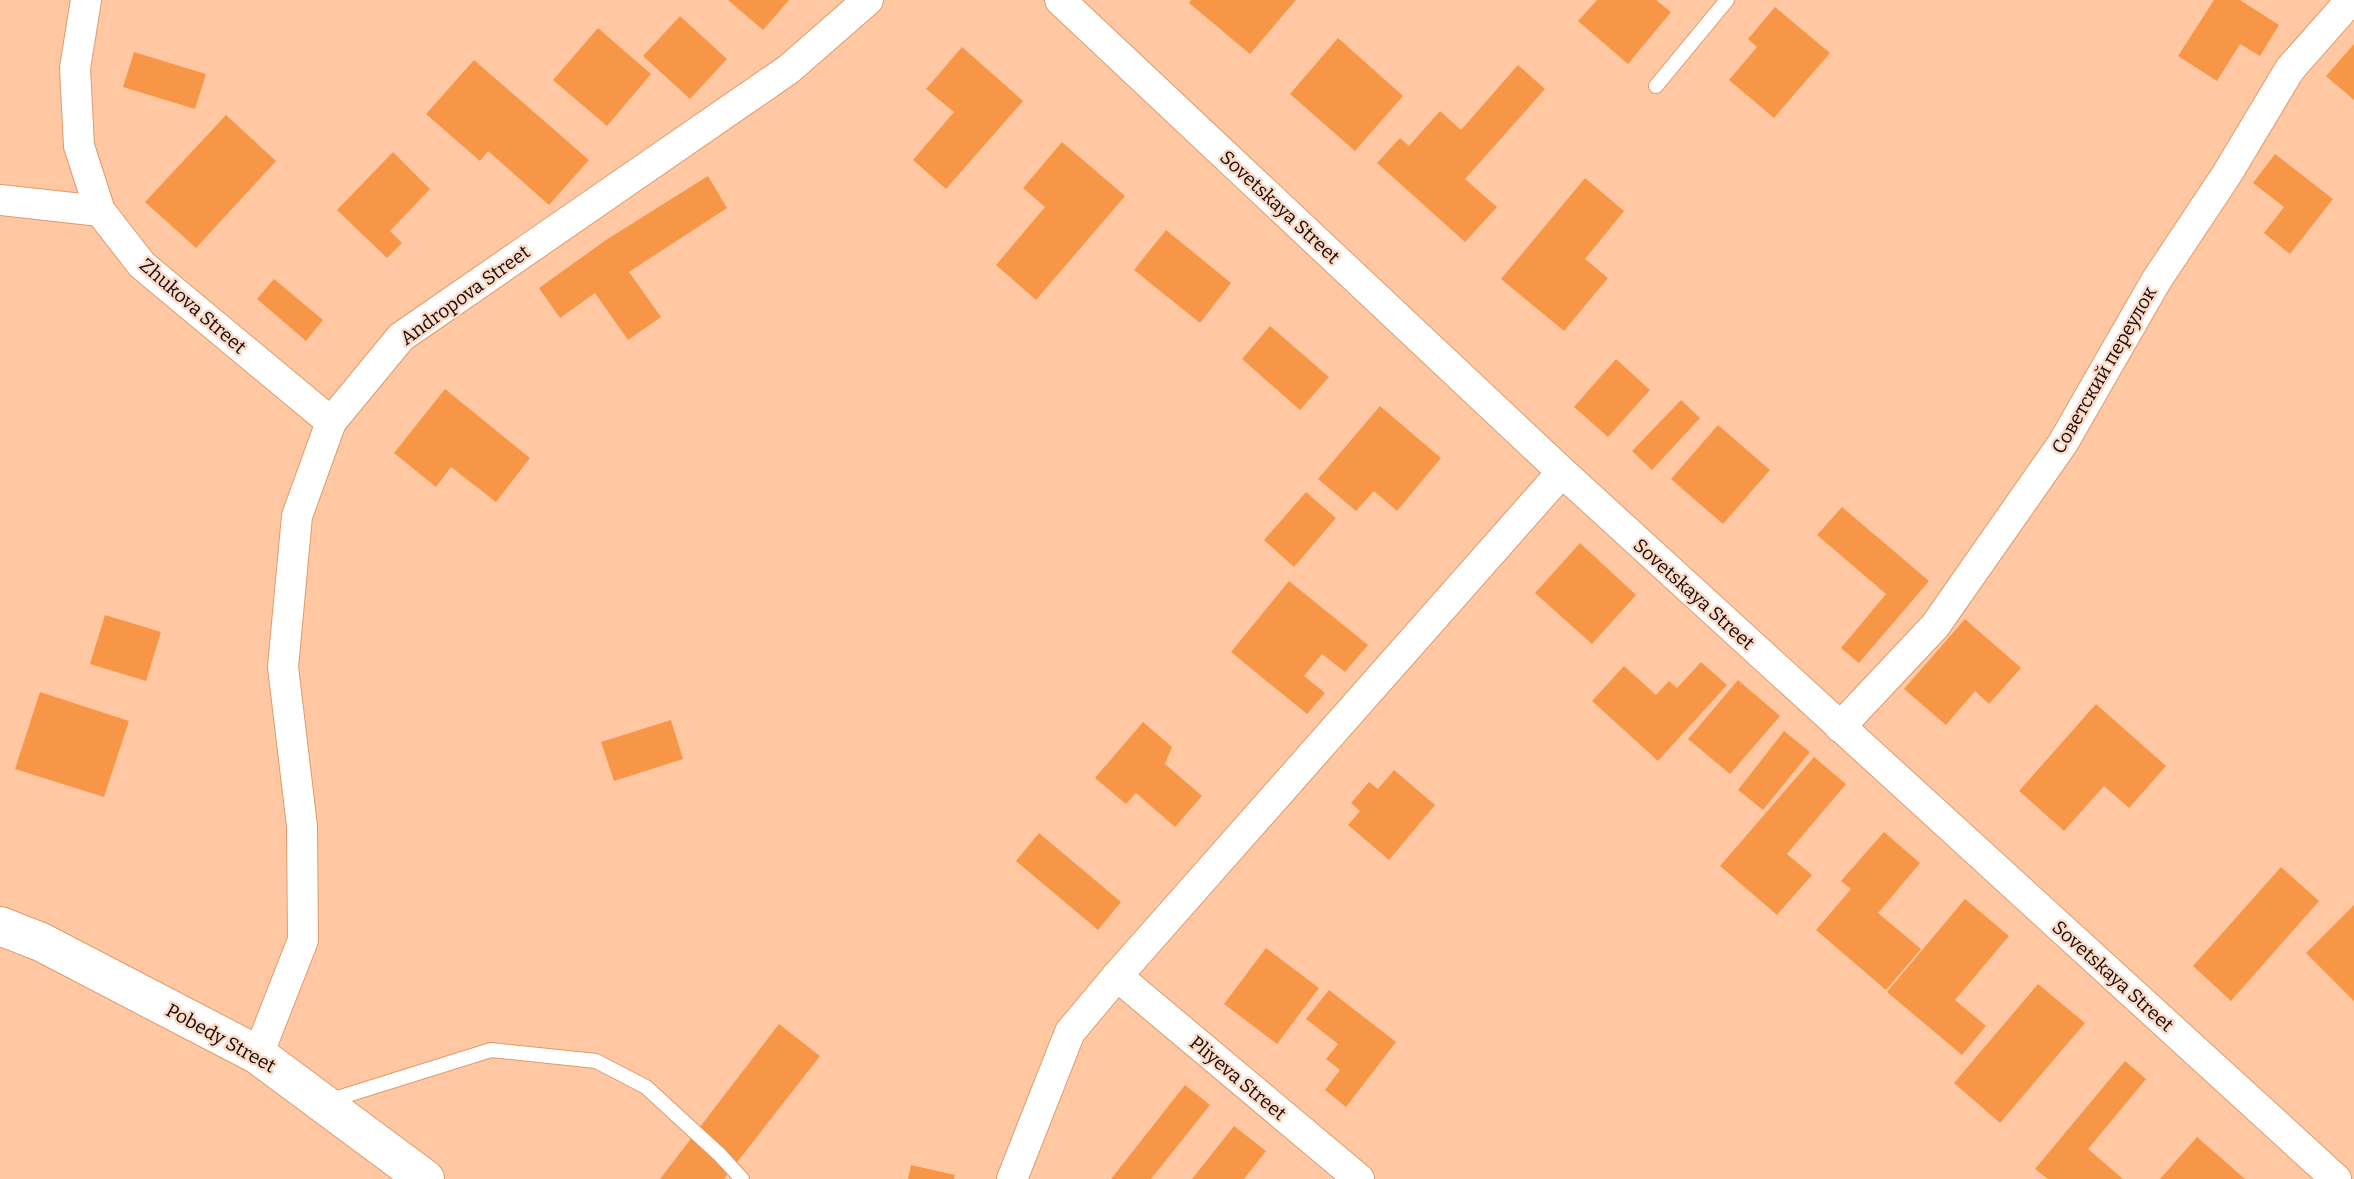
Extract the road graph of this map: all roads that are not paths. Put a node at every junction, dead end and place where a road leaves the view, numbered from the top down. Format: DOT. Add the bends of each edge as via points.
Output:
graph roads {
  1 [pos="86,0"];
  2 [pos="868,0"];
  3 [pos="1060,0"];
  4 [pos="1727,0"];
  5 [pos="2351,0"];
  6 [pos="1656,86"];
  7 [pos="0,200"];
  8 [pos="100,211"];
  9 [pos="331,422"];
  10 [pos="1562,472"];
  11 [pos="1840,727"];
  12 [pos="0,926"];
  13 [pos="1117,976"];
  14 [pos="258,1055"];
  15 [pos="323,1103"];
  16 [pos="425,1179"];
  17 [pos="742,1179"];
  18 [pos="1012,1179"];
  19 [pos="1359,1179"];
  20 [pos="2336,1179"];
  1 -- 8 [label="street, Zhukova Street" via="75,68 79,146"];
  2 -- 9 [label="street, Andropova Street" via="789,69 401,337"];
  3 -- 10 [label="street, Sovetskaya Street"];
  4 -- 6 [label="lane"];
  5 -- 11 [label="street, Советский переулок" via="2290,69 2155,281 2063,443 1935,626"];
  7 -- 8 [label="street"];
  8 -- 9 [label="street, Zhukova Street" via="142,265"];
  9 -- 14 [label="street, Andropova Street" via="297,516 283,667 302,826 303,940"];
  10 -- 11 [label="street, Sovetskaya Street"];
  10 -- 13 [label="street"];
  11 -- 20 [label="street, Sovetskaya Street"];
  12 -- 14 [label="main road, Pobedy Street" via="41,942"];
  13 -- 18 [label="street" via="1070,1032"];
  13 -- 19 [label="street, Pliyeva Street"];
  14 -- 15 [label="main road, Pobedy Street"];
  15 -- 16 [label="main road, Pobedy Street"];
  15 -- 17 [label="lane" via="491,1050 596,1060 646,1087"];
}
